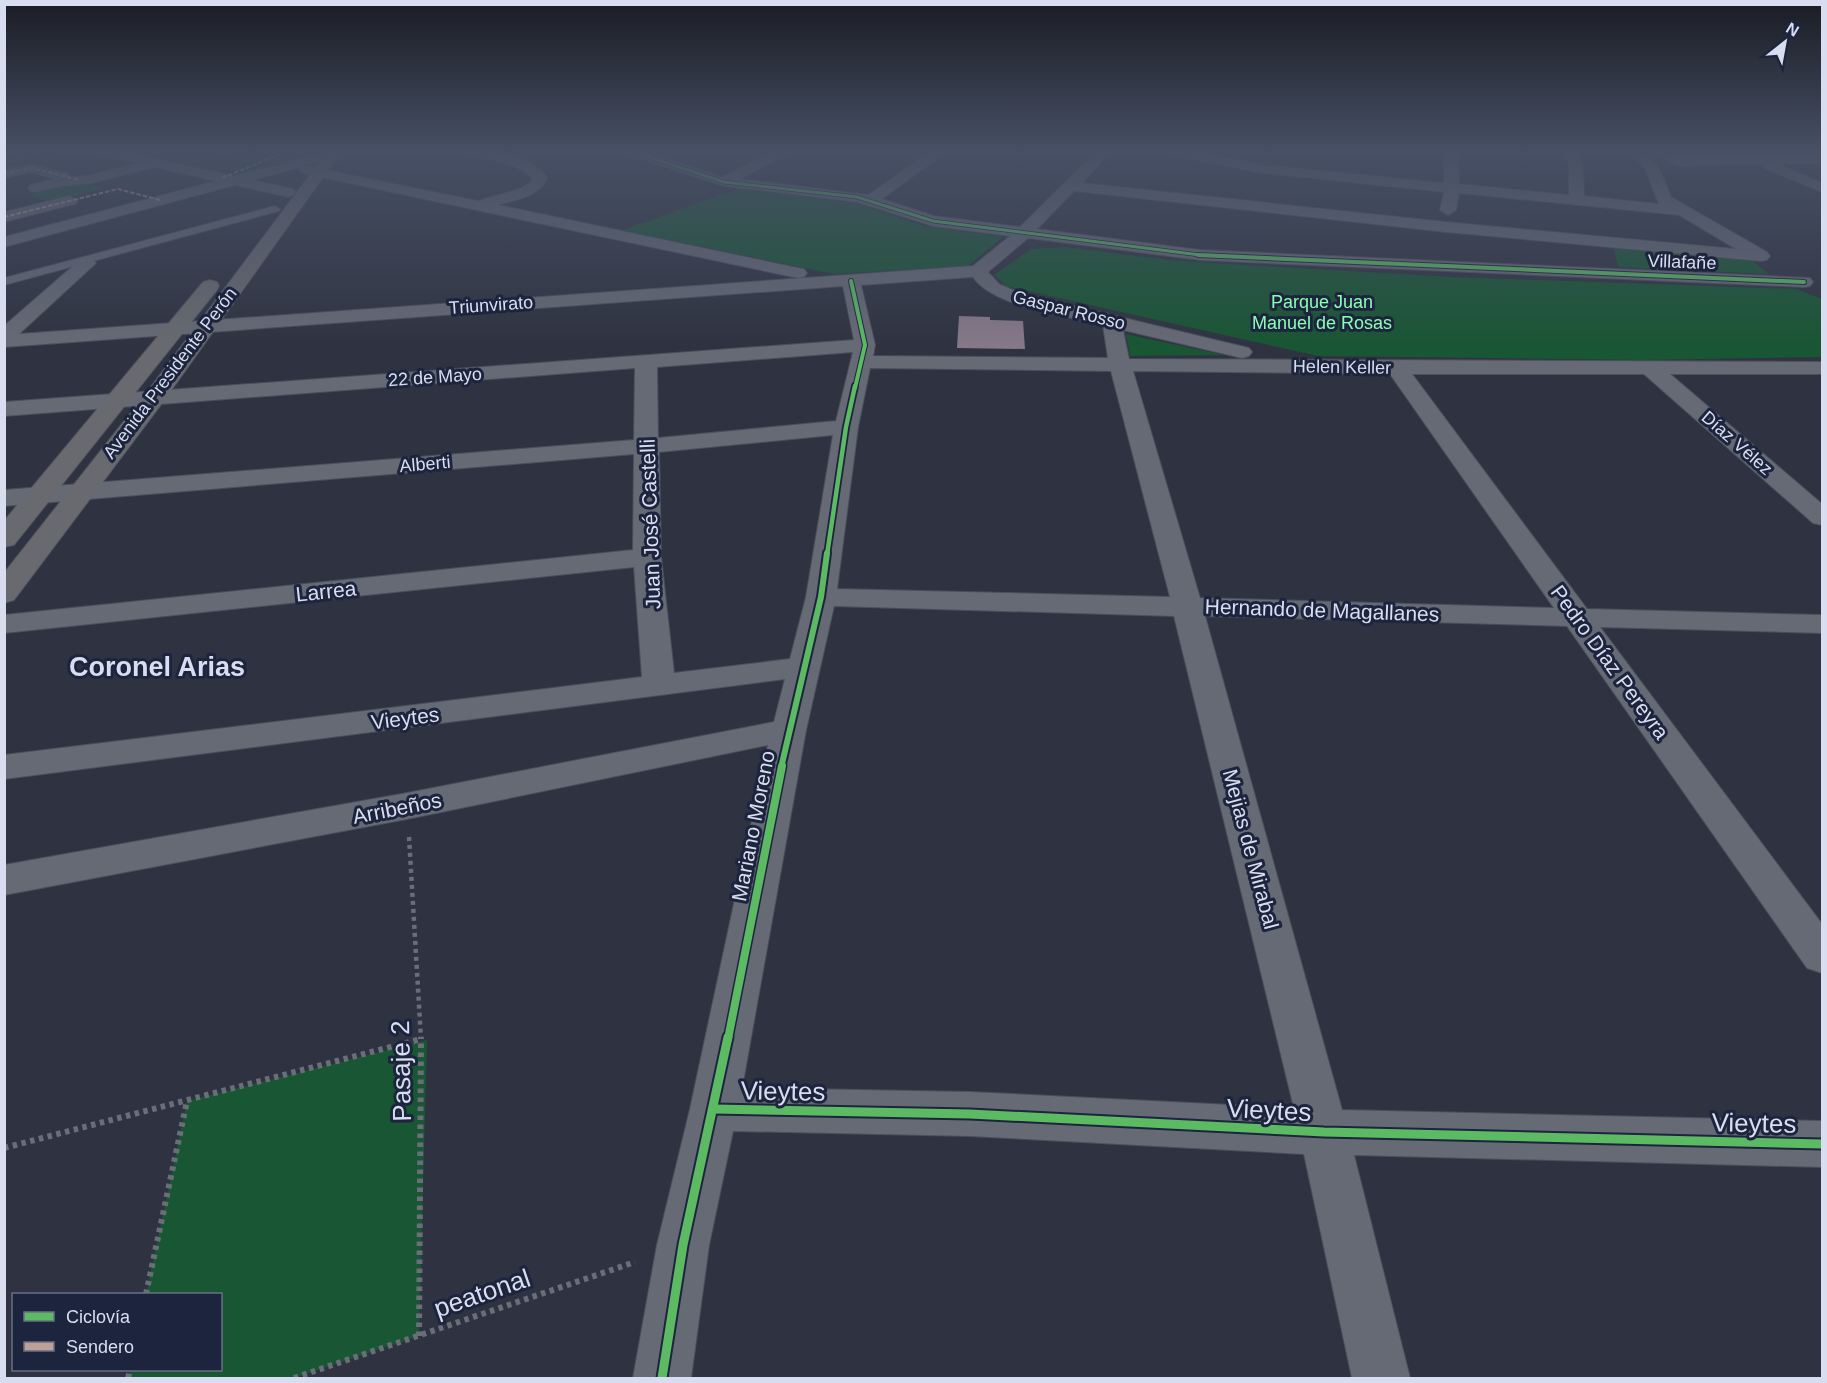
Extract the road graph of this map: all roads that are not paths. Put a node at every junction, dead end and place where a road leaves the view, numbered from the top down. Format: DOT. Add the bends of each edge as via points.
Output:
graph roads {
  1 [pos="99,217"];
  2 [pos="240,217"];
  3 [pos="269,217"];
  4 [pos="281,217"];
  5 [pos="536,217"];
  6 [pos="915,217"];
  7 [pos="1040,217"];
  8 [pos="1353,217"];
  9 [pos="1448,217"];
  10 [pos="1694,217"];
  11 [pos="1446,227"];
  12 [pos="1024,233"];
  13 [pos="4,242"];
  14 [pos="1761,256"];
  15 [pos="87,262"];
  16 [pos="1437,267"];
  17 [pos="978,272"];
  18 [pos="844,281"];
  19 [pos="4,282"];
  20 [pos="1804,282"];
  21 [pos="1822,289"];
  22 [pos="1112,322"];
  23 [pos="206,325"];
  24 [pos="175,328"];
  25 [pos="4,339"];
  26 [pos="863,354"];
  27 [pos="646,362"];
  28 [pos="1120,364"];
  29 [pos="1302,366"];
  30 [pos="1396,368"];
  31 [pos="1822,368"];
  32 [pos="1652,370"];
  33 [pos="155,397"];
  34 [pos="116,400"];
  35 [pos="4,409"];
  36 [pos="846,427"];
  37 [pos="648,446"];
  38 [pos="81,491"];
  39 [pos="38,495"];
  40 [pos="4,498"];
  41 [pos="1822,517"];
  42 [pos="4,539"];
  43 [pos="647,557"];
  44 [pos="4,594"];
  45 [pos="821,597"];
  46 [pos="1187,606"];
  47 [pos="1577,617"];
  48 [pos="4,624"];
  49 [pos="1822,624"];
  50 [pos="805,667"];
  51 [pos="659,687"];
  52 [pos="789,730"];
  53 [pos="4,768"];
  54 [pos="4,880"];
  55 [pos="1822,956"];
  56 [pos="714,1109"];
  57 [pos="1324,1132"];
  58 [pos="1822,1144"];
  59 [pos="662,1378"];
  60 [pos="1381,1378"];
  1 -- 13 [label="street"];
  2 -- 15 [label="lane"];
  3 -- 24 [label="main road, Avenida Presidente Perón"];
  4 -- 23 [label="main road, Avenida Presidente Perón"];
  5 -- 18 [label="street"];
  6 -- 12 [label="street, Villafañe"];
  7 -- 12 [label="street"];
  8 -- 11 [label="street"];
  9 -- 11 [label="street"];
  10 -- 14 [label="street"];
  11 -- 14 [label="street"];
  11 -- 16 [label="street"];
  12 -- 16 [label="street, Villafañe" via="1200,255"];
  12 -- 17 [label="street"];
  14 -- 20 [label="street"];
  15 -- 19 [label="lane"];
  15 -- 25 [label="street"];
  16 -- 20 [label="street, Villafañe"];
  17 -- 18 [label="street, Triunvirato"];
  17 -- 22 [label="street, Gaspar Rosso" via="982,280 999,292"];
  18 -- 23 [label="street, Triunvirato"];
  18 -- 26 [label="street, Mariano Moreno"];
  20 -- 21 [label="street"];
  22 -- 28 [label="street, Mejias de Mirabal"];
  22 -- 29 [label="street, Gaspar Rosso"];
  23 -- 24 [label="street, Triunvirato"];
  23 -- 33 [label="main road, Avenida Presidente Perón"];
  24 -- 25 [label="street, Triunvirato"];
  24 -- 34 [label="main road, Avenida Presidente Perón"];
  26 -- 27 [label="street, 22 de Mayo"];
  26 -- 28 [label="street, Helen Keller"];
  26 -- 36 [label="street, Mariano Moreno"];
  27 -- 33 [label="street, 22 de Mayo"];
  27 -- 37 [label="street, Juan José Castelli"];
  28 -- 29 [label="street, Helen Keller"];
  28 -- 46 [label="street, Mejias de Mirabal"];
  29 -- 30 [label="street, Helen Keller"];
  30 -- 32 [label="street, Helen Keller"];
  30 -- 47 [label="street, Pedro Díaz Pereyra"];
  31 -- 32 [label="street, Helen Keller"];
  32 -- 41 [label="street, Díaz Vélez"];
  33 -- 34 [label="street, 22 de Mayo"];
  33 -- 38 [label="main road, Avenida Presidente Perón"];
  34 -- 35 [label="street, 22 de Mayo"];
  34 -- 39 [label="main road, Avenida Presidente Perón"];
  36 -- 37 [label="street, Alberti"];
  36 -- 45 [label="street, Mariano Moreno"];
  37 -- 38 [label="street, Alberti"];
  37 -- 43 [label="street, Juan José Castelli"];
  38 -- 39 [label="street, Alberti"];
  38 -- 44 [label="main road, Avenida Presidente Perón"];
  39 -- 40 [label="street, Alberti"];
  39 -- 42 [label="main road, Avenida Presidente Perón"];
  43 -- 48 [label="street, Larrea"];
  43 -- 51 [label="street, Juan José Castelli"];
  45 -- 46 [label="street, Hernando de Magallanes"];
  45 -- 50 [label="street, Mariano Moreno"];
  46 -- 47 [label="street, Hernando de Magallanes"];
  46 -- 57 [label="street, Mejias de Mirabal"];
  47 -- 49 [label="street, Hernando de Magallanes"];
  47 -- 55 [label="street, Pedro Díaz Pereyra"];
  50 -- 51 [label="street, Vieytes"];
  50 -- 52 [label="street, Mariano Moreno"];
  51 -- 53 [label="street, Vieytes"];
  52 -- 54 [label="street, Arribeños"];
  52 -- 56 [label="street, Mariano Moreno"];
  56 -- 57 [label="street, Vieytes" via="970,1114"];
  56 -- 59 [label="street, Mariano Moreno" via="684,1245"];
  57 -- 58 [label="street, Vieytes"];
  57 -- 60 [label="street, Mejias de Mirabal"];
}
